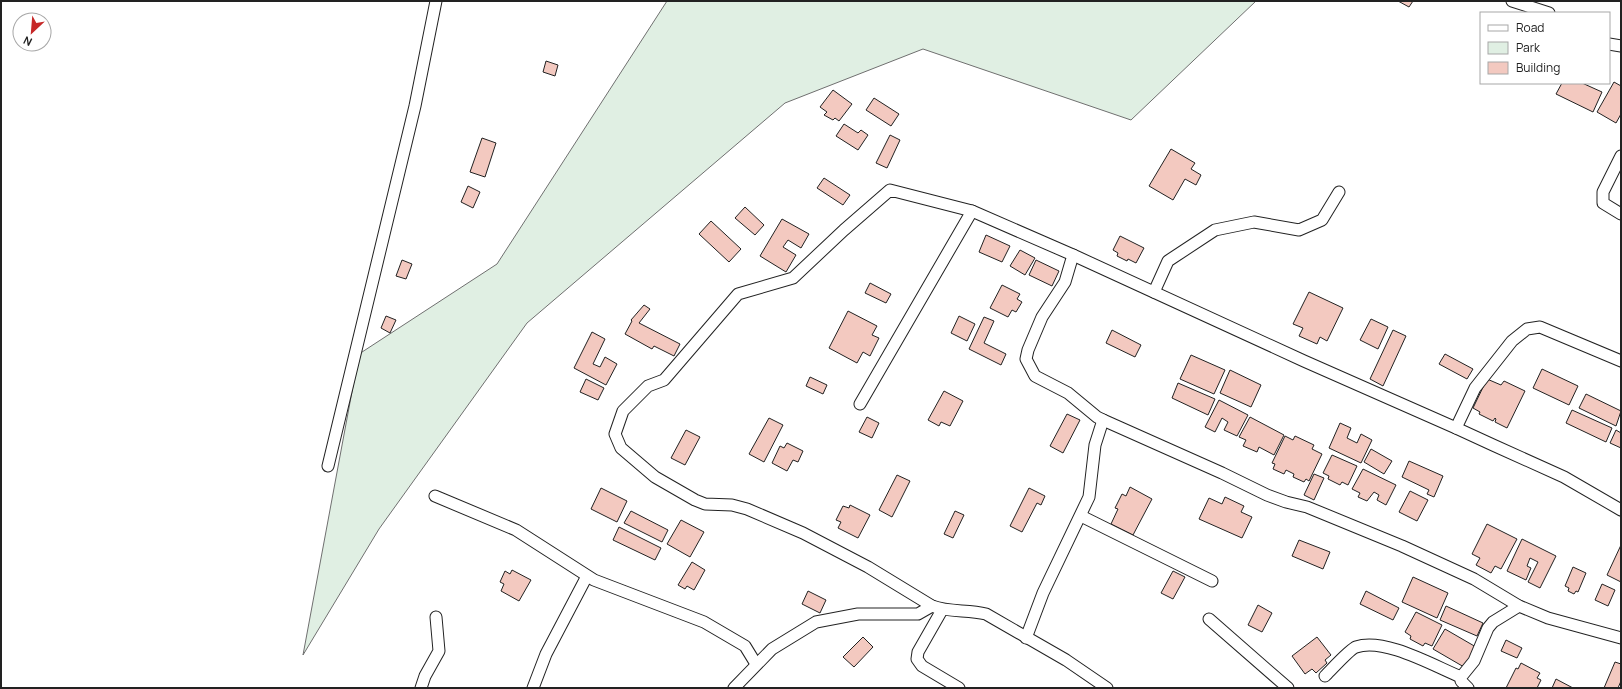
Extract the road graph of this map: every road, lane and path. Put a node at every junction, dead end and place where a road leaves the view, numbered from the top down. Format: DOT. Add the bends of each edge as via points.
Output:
graph roads {
  1 [pos="436,1"];
  2 [pos="1512,1"];
  3 [pos="1546,12"];
  4 [pos="1610,44"];
  5 [pos="1621,46"];
  6 [pos="1621,156"];
  7 [pos="1339,192"];
  8 [pos="972,211"];
  9 [pos="1621,214"];
  10 [pos="1073,255"];
  11 [pos="1154,292"];
  12 [pos="1621,362"];
  13 [pos="860,404"];
  14 [pos="1103,420"];
  15 [pos="1456,428"];
  16 [pos="328,466"];
  17 [pos="435,496"];
  18 [pos="1621,510"];
  19 [pos="1081,516"];
  20 [pos="587,576"];
  21 [pos="1212,580"];
  22 [pos="1519,606"];
  23 [pos="937,608"];
  24 [pos="436,617"];
  25 [pos="1209,619"];
  26 [pos="1026,638"];
  27 [pos="1621,638"];
  28 [pos="756,664"];
  29 [pos="1325,676"];
  30 [pos="1461,677"];
  31 [pos="421,688"];
  32 [pos="533,688"];
  33 [pos="734,688"];
  34 [pos="959,688"];
  35 [pos="1107,688"];
  36 [pos="1288,688"];
  37 [pos="1468,688"];
  1 -- 16 [label="street" via="415,106"];
  2 -- 3 [label="street"];
  4 -- 5 [label="street"];
  6 -- 9 [label="street" via="1603,192 1603,203"];
  7 -- 11 [label="street" via="1322,220 1298,230 1254,222 1215,230 1168,261"];
  8 -- 10 [label="street"];
  8 -- 13 [label="street"];
  8 -- 23 [label="street" via="890,190 793,278 738,294 664,380 648,386 623,411 615,434 621,448 655,476 695,500 705,504 732,505 747,509 803,533 868,567"];
  10 -- 11 [label="street"];
  10 -- 14 [label="street" via="1065,282 1042,317 1026,359 1035,376 1068,393"];
  11 -- 15 [label="street"];
  12 -- 15 [label="street" via="1540,326 1526,329 1512,341 1475,388"];
  14 -- 19 [label="street" via="1095,445 1089,497"];
  14 -- 22 [label="street" via="1267,495 1307,506 1402,546 1474,579"];
  15 -- 18 [label="street" via="1564,477"];
  17 -- 20 [label="street" via="516,530"];
  19 -- 21 [label="street"];
  19 -- 26 [label="street" via="1044,593"];
  20 -- 28 [label="street" via="704,622 745,646"];
  20 -- 32 [label="street" via="546,654"];
  22 -- 27 [label="street" via="1548,618"];
  22 -- 30 [label="street" via="1488,628 1474,661"];
  23 -- 26 [label="street" via="986,614"];
  23 -- 28 [label="street" via="918,614 858,614 816,622 772,649"];
  23 -- 34 [label="street" via="917,659 922,666"];
  24 -- 31 [label="street" via="439,651"];
  25 -- 36 [label="street"];
  26 -- 35 [label="street" via="1066,660"];
  28 -- 33 [label="street"];
  29 -- 30 [label="street" via="1355,647 1376,644 1395,649"];
  30 -- 37 [label="street" via="1461,681"];
}
